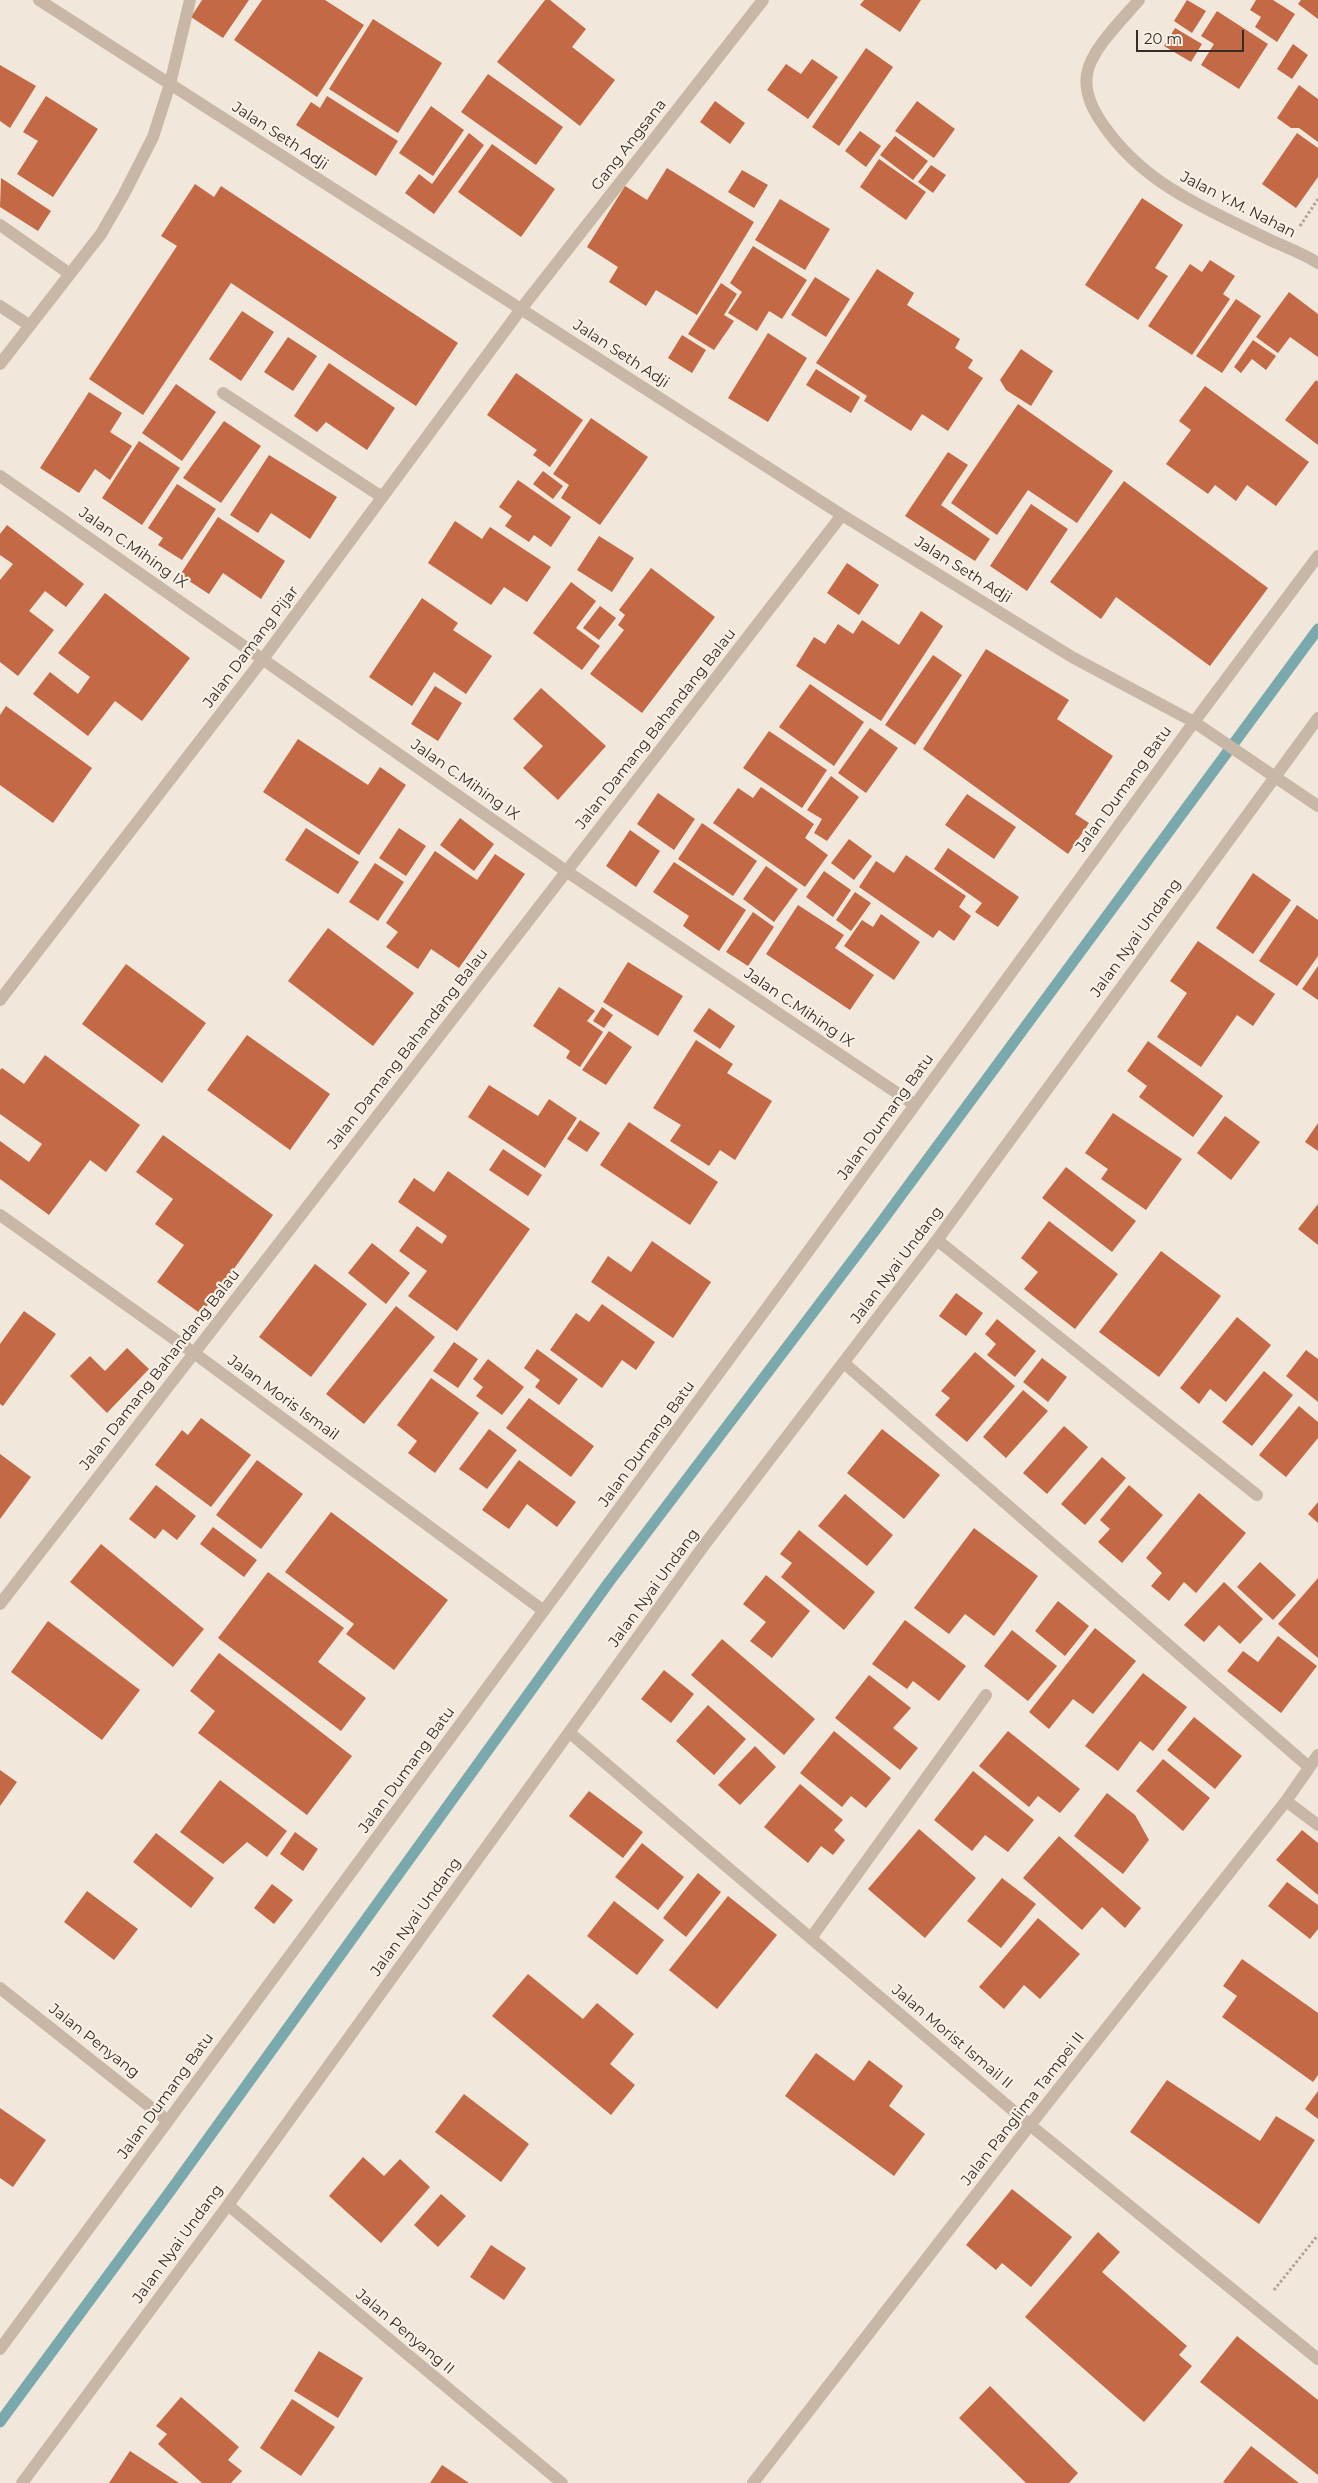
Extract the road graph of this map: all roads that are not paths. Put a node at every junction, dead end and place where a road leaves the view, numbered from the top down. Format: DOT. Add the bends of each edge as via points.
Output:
graph roads {
  1 [pos="39,0"];
  2 [pos="190,0"];
  3 [pos="763,0"];
  4 [pos="1139,0"];
  5 [pos="170,84"];
  6 [pos="0,226"];
  7 [pos="1318,263"];
  8 [pos="70,274"];
  9 [pos="0,306"];
  10 [pos="521,309"];
  11 [pos="29,325"];
  12 [pos="0,364"];
  13 [pos="223,393"];
  14 [pos="0,476"];
  15 [pos="382,497"];
  16 [pos="842,515"];
  17 [pos="1318,556"];
  18 [pos="263,660"];
  19 [pos="1318,718"];
  20 [pos="1194,722"];
  21 [pos="1270,773"];
  22 [pos="1318,806"];
  23 [pos="566,871"];
  24 [pos="0,1000"];
  25 [pos="915,1105"];
  26 [pos="0,1215"];
  27 [pos="937,1240"];
  28 [pos="194,1353"];
  29 [pos="844,1363"];
  30 [pos="1257,1495"];
  31 [pos="0,1604"];
  32 [pos="544,1611"];
  33 [pos="986,1695"];
  34 [pos="570,1733"];
  35 [pos="1318,1755"];
  36 [pos="1309,1767"];
  37 [pos="1286,1801"];
  38 [pos="1318,1825"];
  39 [pos="811,1938"];
  40 [pos="0,1988"];
  41 [pos="168,2121"];
  42 [pos="1030,2125"];
  43 [pos="228,2205"];
  44 [pos="0,2349"];
  45 [pos="1318,2359"];
  46 [pos="22,2483"];
  47 [pos="562,2483"];
  48 [pos="753,2483"];
  1 -- 5 [label="street, Jalan Seth Adji"];
  2 -- 5 [label="street"];
  3 -- 10 [label="street, Gang Angsana"];
  4 -- 7 [label="street, Jalan Y.M. Nahan" via="1092,58 1087,74 1092,110 1135,164 1176,194"];
  5 -- 8 [label="street" via="153,137 124,194 101,234"];
  5 -- 10 [label="street, Jalan Seth Adji"];
  6 -- 8 [label="street"];
  8 -- 11 [label="street"];
  9 -- 11 [label="street"];
  10 -- 15 [label="street, Jalan Damang Pijar"];
  10 -- 16 [label="street, Jalan Seth Adji"];
  11 -- 12 [label="street"];
  13 -- 15 [label="street"];
  14 -- 18 [label="street, Jalan C.Mihing IX"];
  15 -- 18 [label="street, Jalan Damang Pijar"];
  16 -- 20 [label="street, Jalan Seth Adji" via="1072,657"];
  16 -- 23 [label="street, Jalan Damang Bahandang Balau"];
  17 -- 20 [label="street, Jalan Dumang Batu"];
  18 -- 23 [label="street, Jalan C.Mihing IX"];
  18 -- 24 [label="street, Jalan Damang Pijar"];
  19 -- 21 [label="street, Jalan Nyai Undang"];
  20 -- 21 [label="street, Jalan Seth Adji"];
  20 -- 25 [label="street, Jalan Dumang Batu"];
  21 -- 22 [label="street"];
  21 -- 27 [label="street, Jalan Nyai Undang"];
  23 -- 25 [label="street, Jalan C.Mihing IX"];
  23 -- 28 [label="street, Jalan Damang Bahandang Balau"];
  25 -- 32 [label="street, Jalan Dumang Batu"];
  26 -- 28 [label="street, Jalan Moris Ismail"];
  27 -- 29 [label="street, Jalan Nyai Undang"];
  27 -- 30 [label="street"];
  28 -- 31 [label="street, Jalan Damang Bahandang Balau"];
  28 -- 32 [label="street, Jalan Moris Ismail"];
  29 -- 34 [label="street, Jalan Nyai Undang" via="705,1544"];
  29 -- 36 [label="street"];
  32 -- 41 [label="street, Jalan Dumang Batu"];
  33 -- 39 [label="street"];
  34 -- 39 [label="street, Jalan Morist Ismail II"];
  34 -- 43 [label="street, Jalan Nyai Undang"];
  35 -- 36 [label="street, Jalan Panglima Tampei II"];
  36 -- 37 [label="street, Jalan Panglima Tampei II"];
  37 -- 38 [label="street"];
  37 -- 42 [label="street, Jalan Panglima Tampei II"];
  39 -- 42 [label="street, Jalan Morist Ismail II"];
  40 -- 41 [label="street, Jalan Penyang"];
  41 -- 44 [label="street, Jalan Dumang Batu"];
  42 -- 45 [label="street, Jalan Morist Ismail II"];
  42 -- 48 [label="street, Jalan Panglima Tampei II"];
  43 -- 46 [label="street, Jalan Nyai Undang"];
  43 -- 47 [label="street, Jalan Penyang II"];
}
